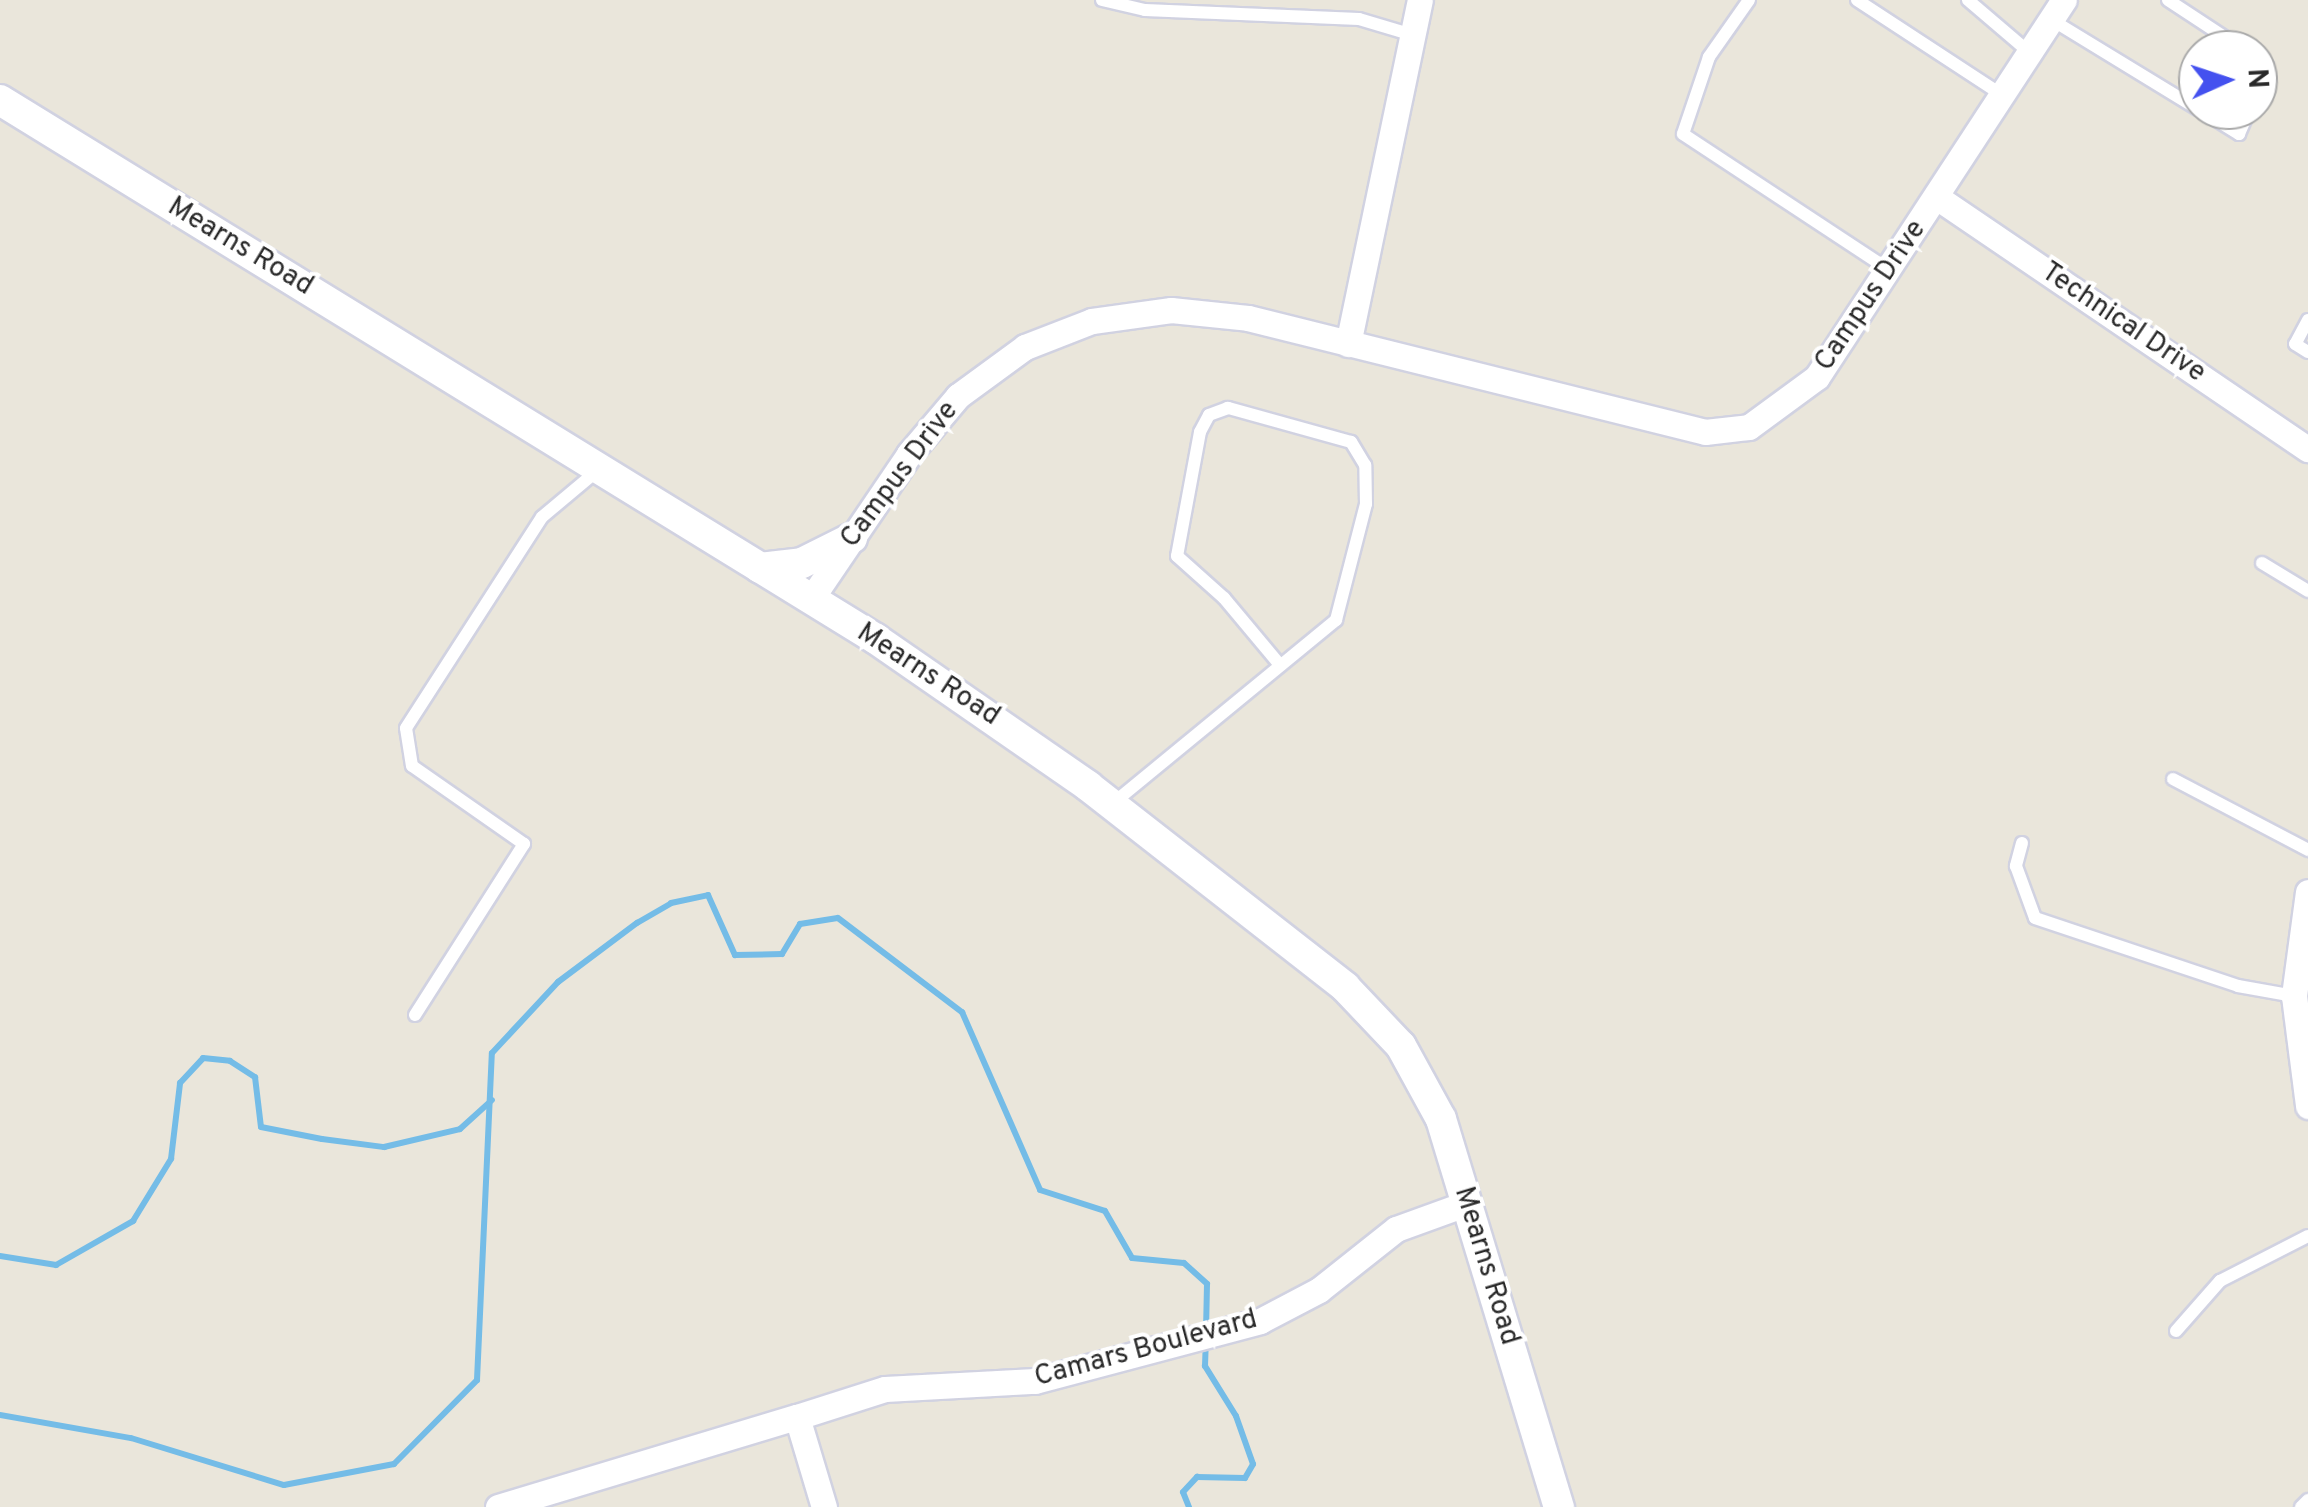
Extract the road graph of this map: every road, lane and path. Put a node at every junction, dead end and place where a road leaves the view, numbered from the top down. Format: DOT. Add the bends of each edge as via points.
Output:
graph roads {
  1 [pos="1102,0"];
  2 [pos="1420,0"];
  3 [pos="1749,0"];
  4 [pos="1857,0"];
  5 [pos="1968,0"];
  6 [pos="2168,0"];
  7 [pos="2058,10"];
  8 [pos="2214,30"];
  9 [pos="1413,35"];
  10 [pos="2031,54"];
  11 [pos="2178,95"];
  12 [pos="2004,96"];
  13 [pos="0,100"];
  14 [pos="1938,198"];
  15 [pos="1890,270"];
  16 [pos="2308,320"];
  17 [pos="1348,344"];
  18 [pos="2308,352"];
  19 [pos="2308,449"];
  20 [pos="599,469"];
  21 [pos="852,538"];
  22 [pos="2262,563"];
  23 [pos="760,568"];
  24 [pos="2308,591"];
  25 [pos="811,599"];
  26 [pos="1280,664"];
  27 [pos="2173,779"];
  28 [pos="1112,804"];
  29 [pos="2022,843"];
  30 [pos="2308,850"];
  31 [pos="2308,892"];
  32 [pos="2294,996"];
  33 [pos="415,1015"];
  34 [pos="2308,1106"];
  35 [pos="1468,1203"];
  36 [pos="2308,1236"];
  37 [pos="2176,1332"];
  38 [pos="796,1417"];
  39 [pos="2308,1500"];
  40 [pos="498,1507"];
  41 [pos="824,1507"];
  42 [pos="1559,1507"];
  43 [pos="2301,1507"];
  1 -- 9 [label="lane" via="1146,10 1359,19"];
  2 -- 9 [label="street"];
  3 -- 15 [label="lane" via="1708,57 1683,134"];
  4 -- 12 [label="lane"];
  5 -- 10 [label="lane"];
  6 -- 8 [label="lane"];
  7 -- 10 [label="street, Campus Drive"];
  7 -- 11 [label="lane"];
  9 -- 17 [label="street"];
  10 -- 12 [label="street, Campus Drive"];
  12 -- 14 [label="street, Campus Drive"];
  13 -- 20 [label="street, Mearns Road"];
  14 -- 15 [label="street, Campus Drive"];
  14 -- 19 [label="street, Technical Drive"];
  15 -- 17 [label="street, Campus Drive" via="1818,377 1750,428 1705,432"];
  16 -- 18 [label="lane" via="2296,344"];
  17 -- 21 [label="street, Campus Drive" via="1248,318 1170,310 1092,321 1025,347 958,396"];
  20 -- 23 [label="street, Mearns Road"];
  20 -- 33 [label="lane" via="542,516 406,728 412,766 524,844"];
  21 -- 23 [label="street" via="802,563"];
  21 -- 25 [label="street, Campus Drive"];
  22 -- 24 [label="lane"];
  23 -- 25 [label="street, Mearns Road"];
  25 -- 28 [label="street, Mearns Road"];
  26 -- 26 [label="lane" via="1336,620 1366,504 1365,464 1351,442 1228,408 1209,414 1200,432 1177,556 1224,598"];
  26 -- 28 [label="lane"];
  27 -- 30 [label="lane"];
  28 -- 35 [label="street, Mearns Road" via="1378,1018 1422,1078"];
  29 -- 32 [label="lane" via="2016,866 2035,918 2238,986"];
  31 -- 32 [label="street"];
  32 -- 34 [label="street"];
  35 -- 38 [label="street, Camars Boulevard" via="1396,1230 1318,1290 1260,1321 1036,1381 885,1389"];
  35 -- 42 [label="street, Mearns Road"];
  36 -- 37 [label="lane" via="2220,1281"];
  38 -- 40 [label="street, Camars Boulevard"];
  38 -- 41 [label="street"];
  39 -- 43 [label="lane"];
}
